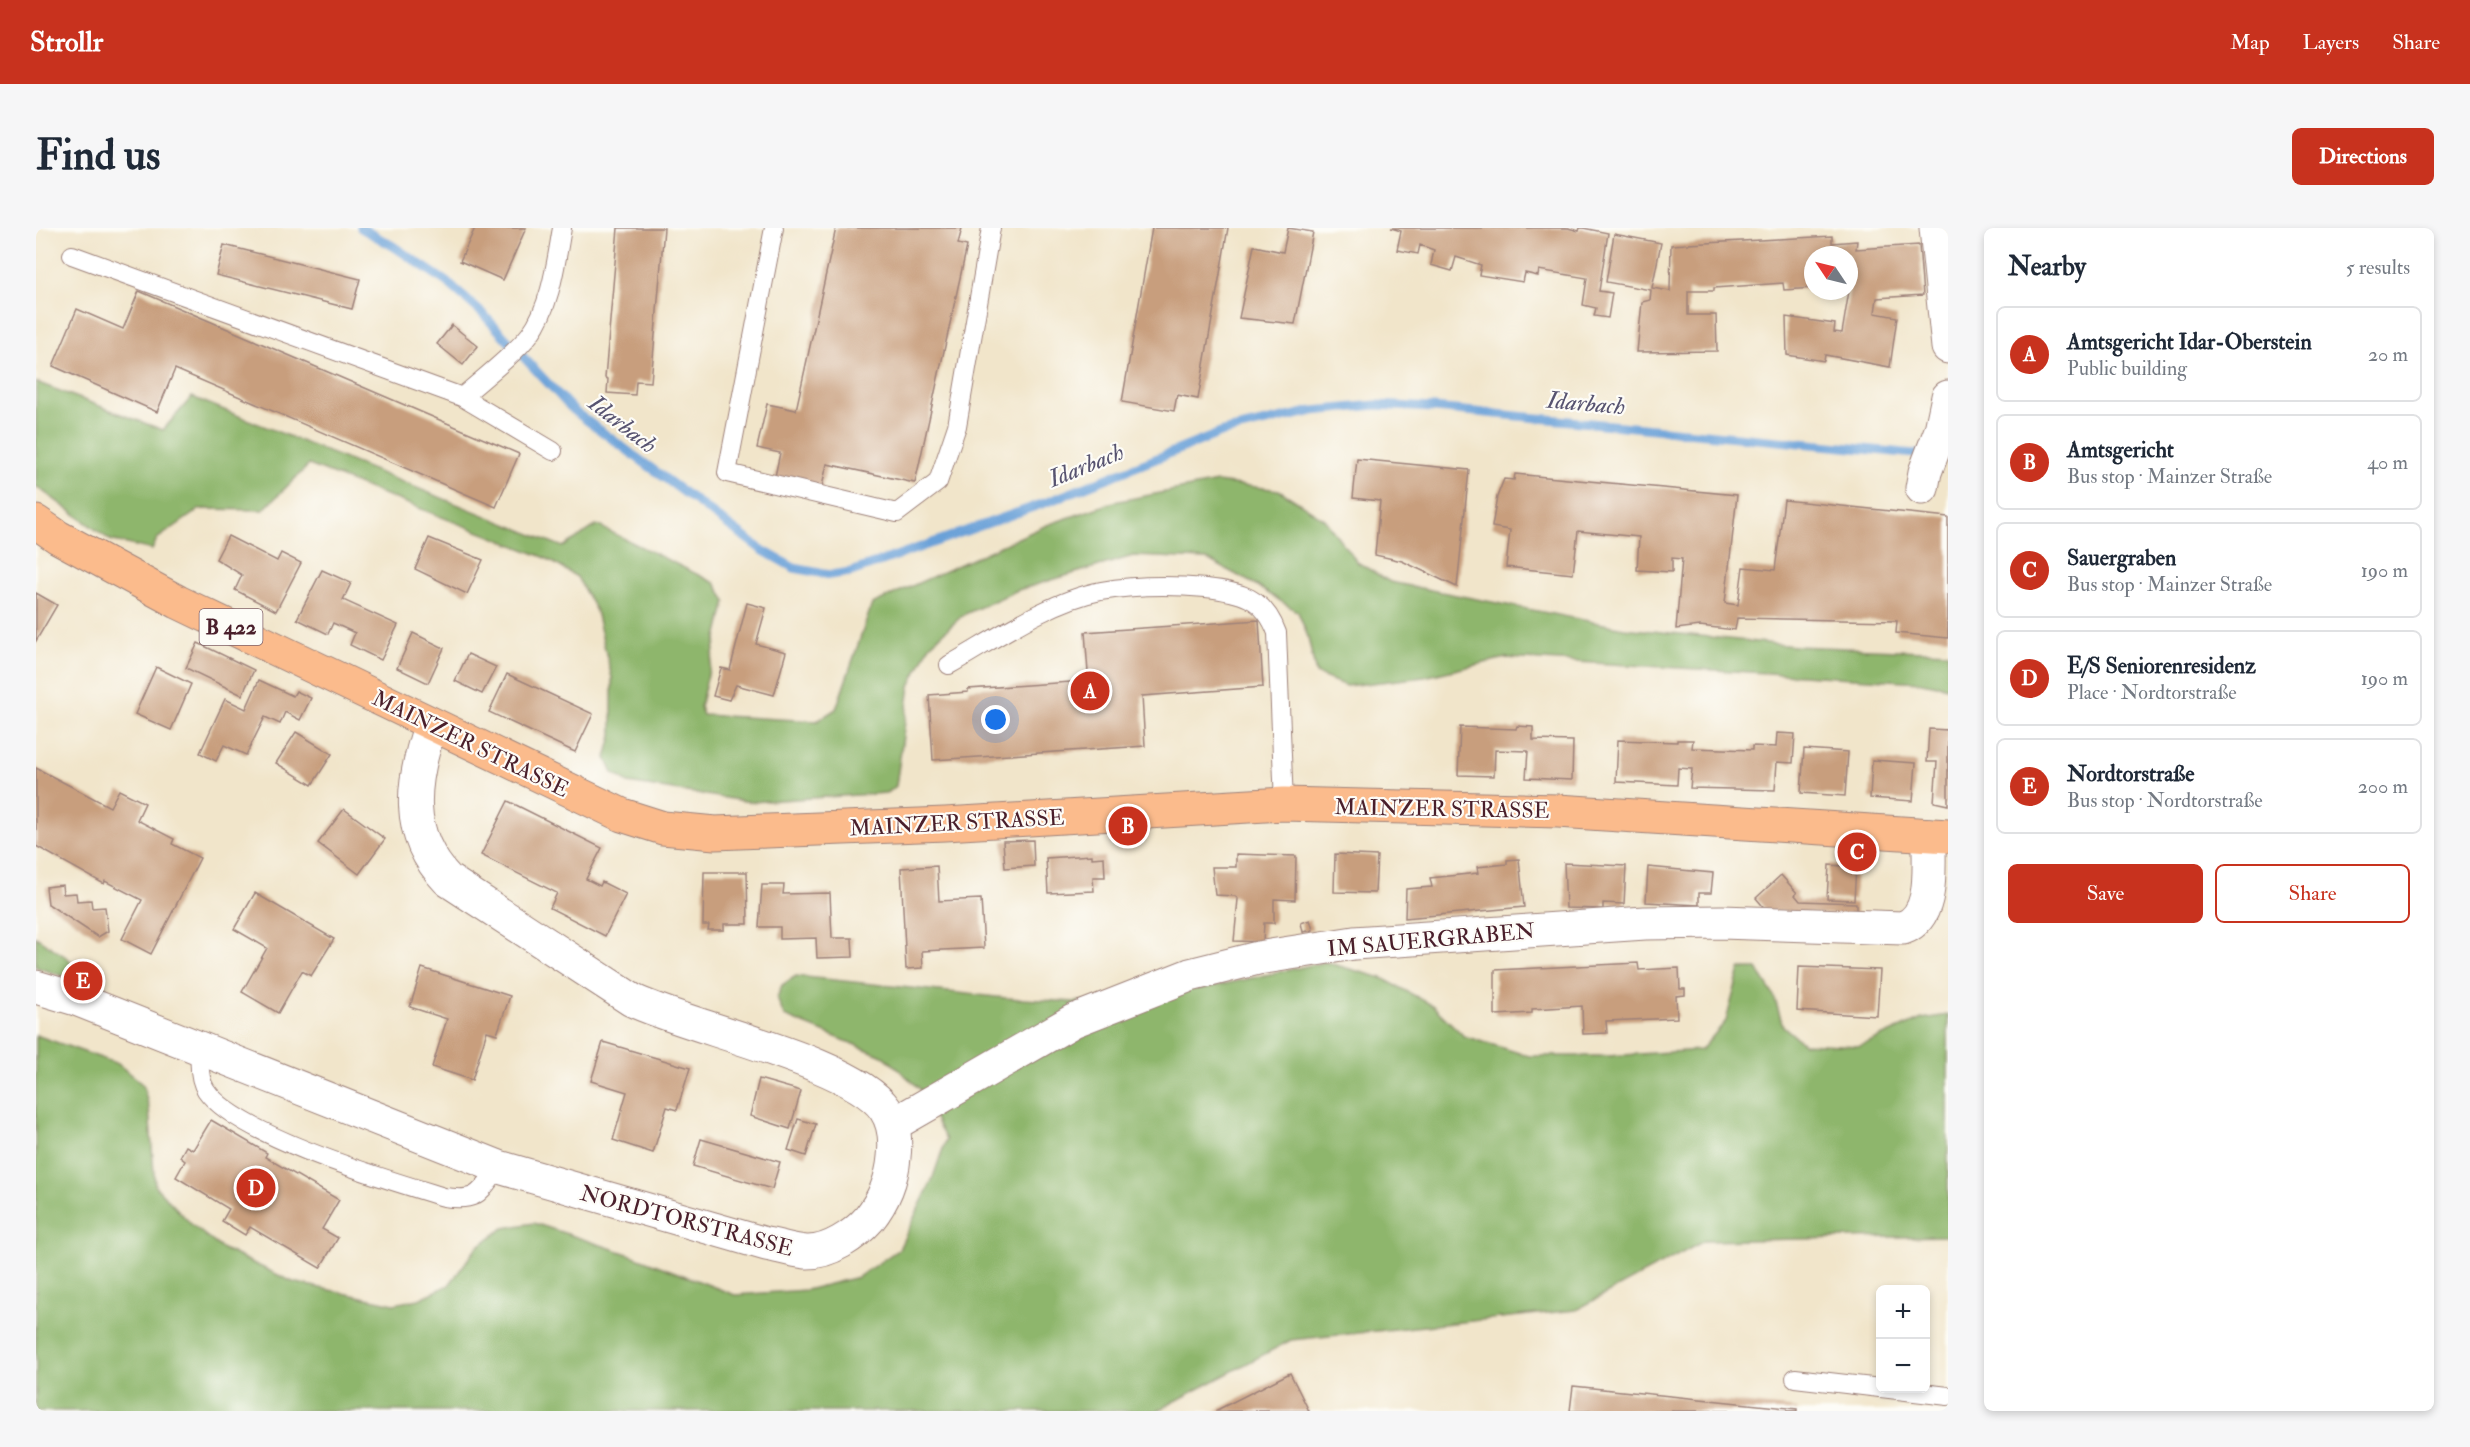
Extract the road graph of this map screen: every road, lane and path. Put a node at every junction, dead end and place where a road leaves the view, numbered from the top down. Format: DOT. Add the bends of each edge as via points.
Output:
graph roads {
  1 [pos="562,228"];
  2 [pos="774,228"];
  3 [pos="991,228"];
  4 [pos="1936,228"];
  5 [pos="72,255"];
  6 [pos="1948,347"];
  7 [pos="462,397"];
  8 [pos="1948,398"];
  9 [pos="553,451"];
  10 [pos="1923,480"];
  11 [pos="36,522"];
  12 [pos="949,665"];
  13 [pos="431,724"];
  14 [pos="1284,804"];
  15 [pos="1938,836"];
  16 [pos="36,987"];
  17 [pos="200,1050"];
  18 [pos="894,1124"];
  19 [pos="499,1167"];
  20 [pos="1795,1378"];
  21 [pos="1876,1387"];
  22 [pos="1923,1393"];
  23 [pos="1948,1396"];
  1 -- 7 [label="lane" via="555,271 530,334"];
  2 -- 3 [label="lane" via="727,473 897,513 938,482 957,426"];
  4 -- 6 [label="street"];
  5 -- 7 [label="lane"];
  7 -- 9 [label="lane"];
  8 -- 10 [label="street"];
  11 -- 13 [label="main road, MAINZER STRASSE / B 422" via="178,602"];
  12 -- 14 [label="lane" via="1044,612 1099,592 1152,585 1188,586 1228,591 1258,602 1270,615 1277,633"];
  13 -- 14 [label="main road, MAINZER STRASSE / B 422" via="622,815 686,832 945,824"];
  13 -- 18 [label="street" via="414,788 416,813 422,841 448,880 632,1000 662,1014 822,1068 865,1090 884,1107"];
  14 -- 15 [label="main road, MAINZER STRASSE / B 422" via="1558,811"];
  15 -- 18 [label="street, IM SAUERGRABEN" via="1923,912 1915,923 1904,928 1646,923 1354,943 1258,958 1190,975 1072,1021"];
  16 -- 17 [label="street, NORDTORSTRASSE" via="76,999"];
  17 -- 19 [label="street, NORDTORSTRASSE"];
  17 -- 19 [label="lane" via="206,1090 221,1105 241,1120 320,1155 444,1197 465,1200 480,1193"];
  18 -- 19 [label="street, NORDTORSTRASSE" via="892,1179 879,1207 861,1228 835,1245 807,1252 765,1244"];
  20 -- 21 [label="lane"];
  22 -- 23 [label="lane"];
}
